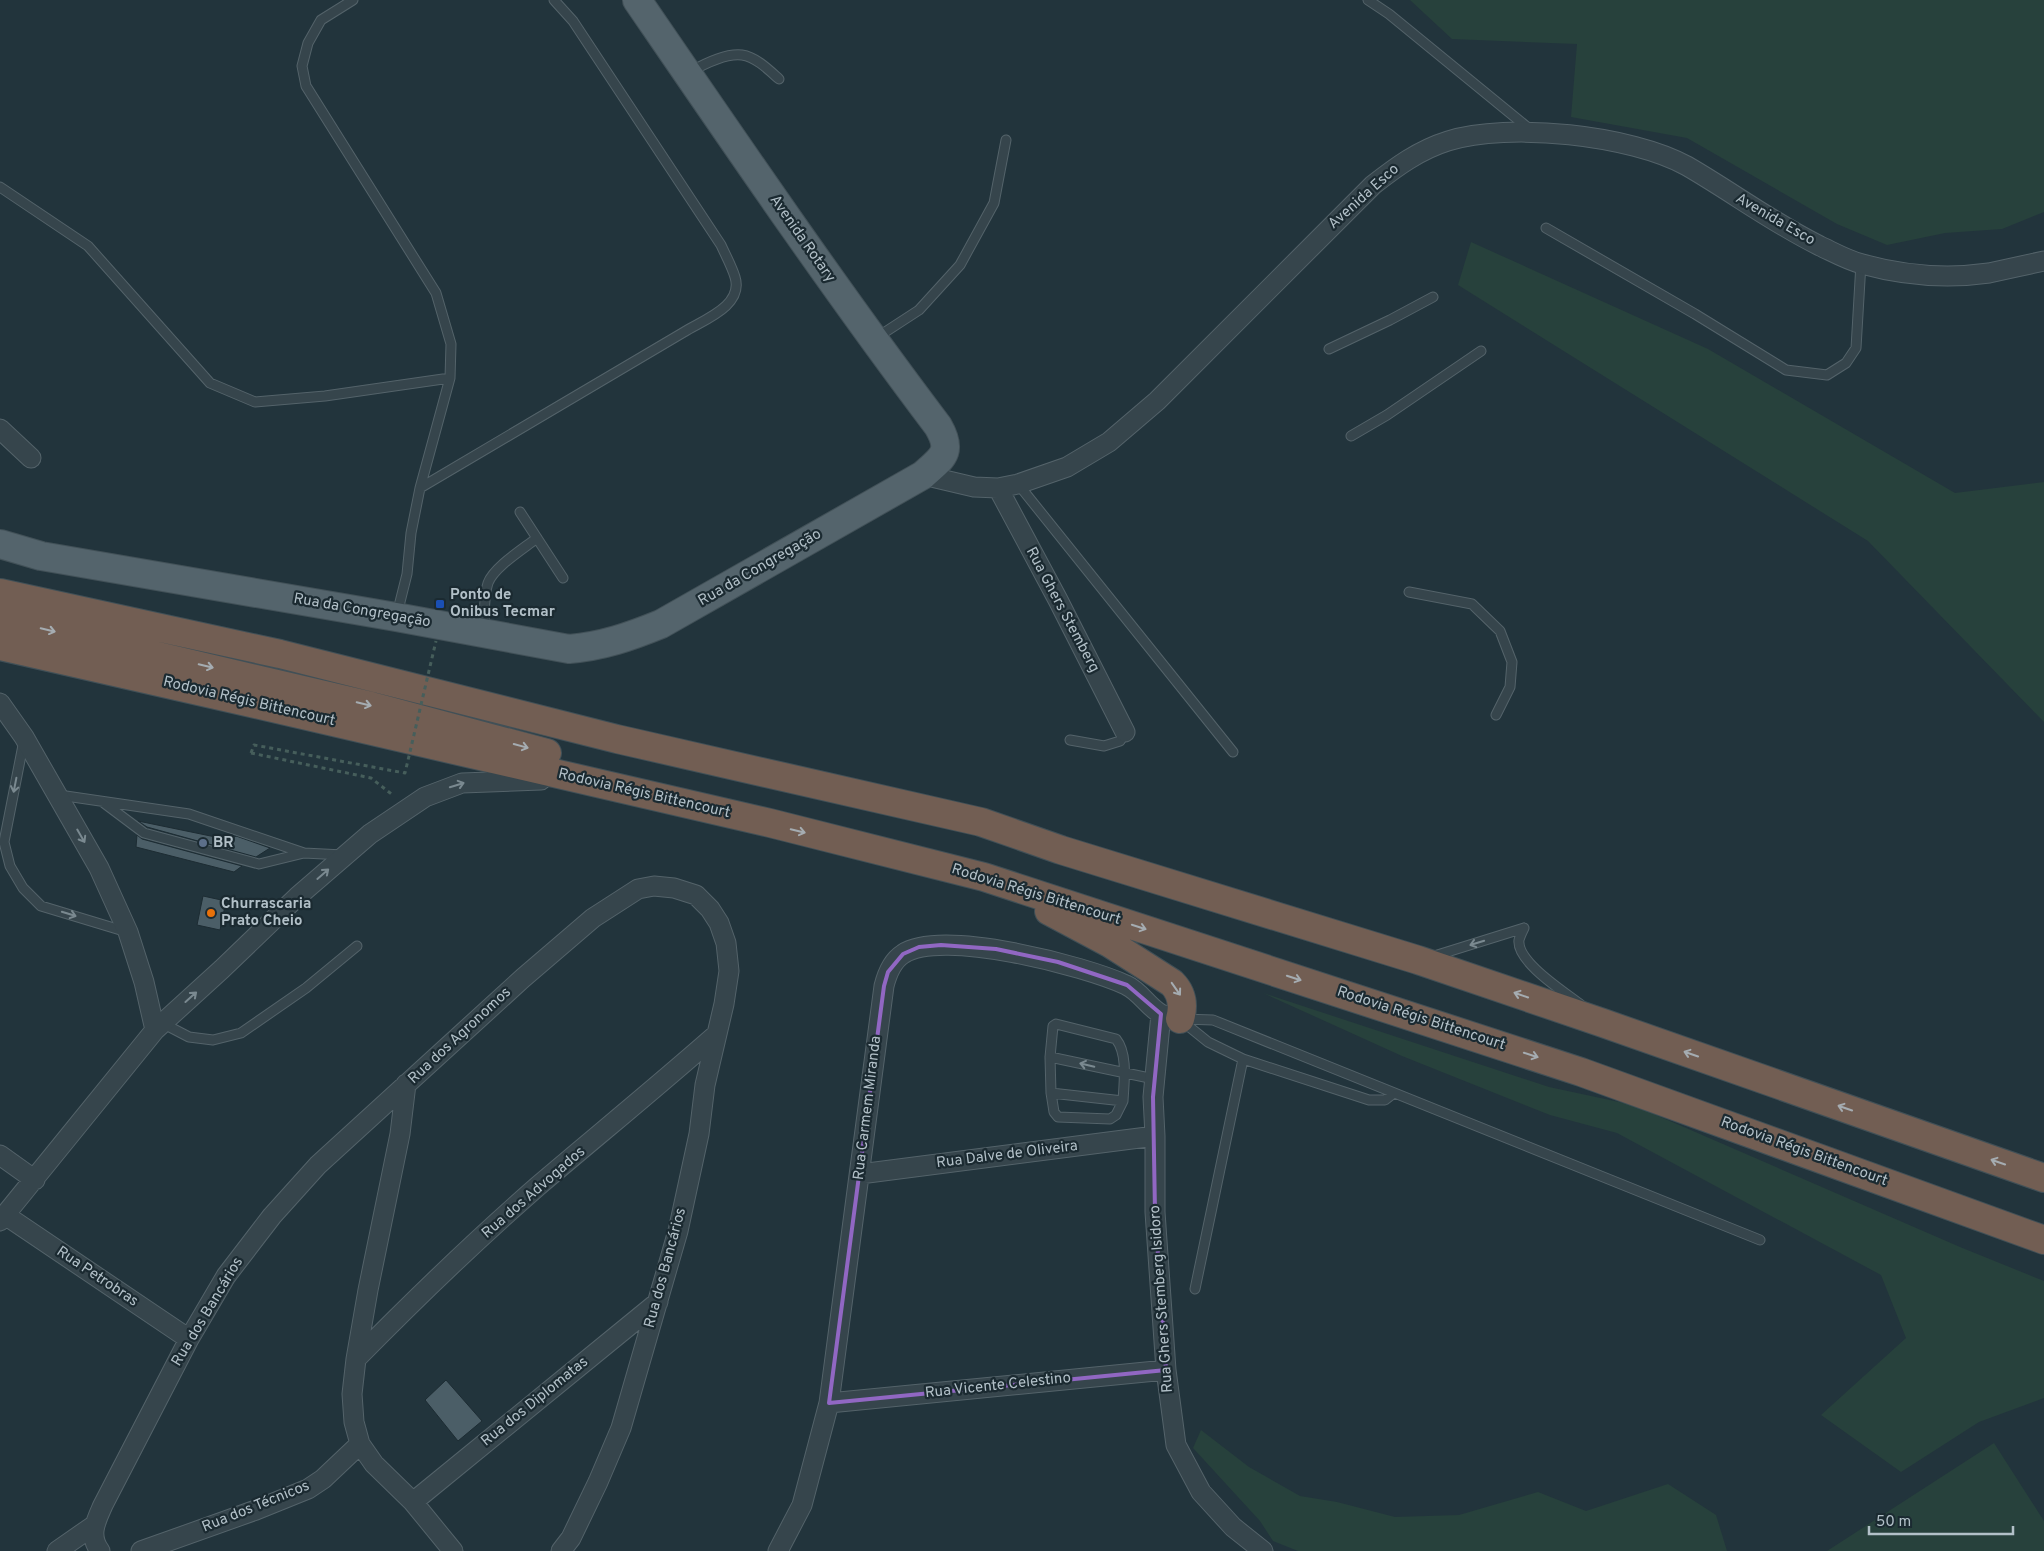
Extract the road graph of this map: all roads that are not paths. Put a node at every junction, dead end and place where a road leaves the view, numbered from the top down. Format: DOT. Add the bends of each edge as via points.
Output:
graph roads {
  1 [pos="353,0"];
  2 [pos="554,0"];
  3 [pos="637,0"];
  4 [pos="1368,0"];
  5 [pos="687,73"];
  6 [pos="779,79"];
  7 [pos="1534,132"];
  8 [pos="1006,140"];
  9 [pos="0,187"];
  10 [pos="1546,228"];
  11 [pos="2044,260"];
  12 [pos="1861,263"];
  13 [pos="1433,297"];
  14 [pos="873,340"];
  15 [pos="1329,349"];
  16 [pos="1481,351"];
  17 [pos="450,378"];
  18 [pos="0,429"];
  19 [pos="1351,436"];
  20 [pos="31,458"];
  21 [pos="923,475"];
  22 [pos="1018,484"];
  23 [pos="420,488"];
  24 [pos="998,488"];
  25 [pos="520,512"];
  26 [pos="536,538"];
  27 [pos="0,544"];
  28 [pos="563,578"];
  29 [pos="1409,592"];
  30 [pos="0,593"];
  31 [pos="396,617"];
  32 [pos="0,619"];
  33 [pos="484,633"];
  34 [pos="0,646"];
  35 [pos="30,653"];
  36 [pos="0,703"];
  37 [pos="1496,715"];
  38 [pos="1125,732"];
  39 [pos="24,737"];
  40 [pos="1070,740"];
  41 [pos="1233,752"];
  42 [pos="541,780"];
  43 [pos="608,786"];
  44 [pos="56,794"];
  45 [pos="102,801"];
  46 [pos="770,823"];
  47 [pos="304,853"];
  48 [pos="345,855"];
  49 [pos="984,877"];
  50 [pos="128,932"];
  51 [pos="357,946"];
  52 [pos="1418,960"];
  53 [pos="729,971"];
  54 [pos="1171,1016"];
  55 [pos="1603,1023"];
  56 [pos="159,1026"];
  57 [pos="717,1034"];
  58 [pos="1050,1056"];
  59 [pos="1243,1059"];
  60 [pos="1124,1074"];
  61 [pos="1154,1079"];
  62 [pos="406,1084"];
  63 [pos="1051,1093"];
  64 [pos="1394,1093"];
  65 [pos="1123,1101"];
  66 [pos="1156,1136"];
  67 [pos="0,1155"];
  68 [pos="860,1174"];
  69 [pos="2044,1178"];
  70 [pos="35,1180"];
  71 [pos="2,1218"];
  72 [pos="1760,1240"];
  73 [pos="2044,1240"];
  74 [pos="1195,1288"];
  75 [pos="658,1302"];
  76 [pos="189,1339"];
  77 [pos="356,1359"];
  78 [pos="1166,1370"];
  79 [pos="829,1403"];
  80 [pos="360,1444"];
  81 [pos="413,1502"];
  82 [pos="93,1526"];
  83 [pos="57,1551"];
  84 [pos="100,1551"];
  85 [pos="141,1551"];
  86 [pos="453,1551"];
  87 [pos="561,1551"];
  88 [pos="778,1551"];
  89 [pos="1263,1551"];
  1 -- 17 [label="lane" via="322,20 308,43 302,66 306,86 436,292 451,344"];
  2 -- 23 [label="lane" via="573,20 721,245 737,287 727,306"];
  3 -- 5 [label="main road, Avenida Rotary"];
  4 -- 7 [label="lane"];
  5 -- 6 [label="lane" via="728,56 743,55"];
  5 -- 14 [label="main road, Avenida Rotary"];
  7 -- 12 [label="street, Avenida Esco" via="1600,139 1648,151 1686,166 1795,234"];
  7 -- 22 [label="street, Avenida Esco" via="1476,135 1447,142 1404,161 1373,185 1157,401 1109,442 1067,467"];
  8 -- 14 [label="lane" via="994,203 960,265 919,310"];
  9 -- 17 [label="lane" via="88,246 210,383 255,402 325,396"];
  10 -- 12 [label="lane" via="1786,370 1827,376 1846,363 1856,348"];
  11 -- 12 [label="street, Avenida Esco" via="1988,273 1946,276 1909,273"];
  13 -- 15 [label="lane"];
  14 -- 21 [label="main road, Avenida Rotary" via="946,439 943,456"];
  16 -- 19 [label="lane"];
  17 -- 23 [label="lane"];
  18 -- 20 [label="street"];
  21 -- 24 [label="street, Avenida Esco" via="974,487"];
  21 -- 33 [label="main road, Rua da Congregação" via="660,624 627,638 596,646 569,648"];
  22 -- 24 [label="street, Avenida Esco"];
  22 -- 41 [label="lane"];
  23 -- 31 [label="lane" via="407,574"];
  24 -- 38 [label="street, Rua Ghers Stemberg"];
  25 -- 26 [label="lane"];
  26 -- 28 [label="lane"];
  26 -- 33 [label="lane" via="488,582"];
  27 -- 31 [label="main road, Rua da Congregação" via="41,556"];
  29 -- 37 [label="lane" via="1472,604 1500,631 1512,662 1510,687"];
  30 -- 52 [label="highway" via="280,654 617,739 981,822 1061,850"];
  31 -- 33 [label="main road, Rua da Congregação"];
  32 -- 46 [label="highway, one-way" via="371,706 588,764"];
  34 -- 35 [label="highway, Rodovia Régis Bittencourt"];
  35 -- 42 [label="highway" via="97,685 260,716 301,734"];
  35 -- 43 [label="highway, Rodovia Régis Bittencourt"];
  36 -- 39 [label="street"];
  38 -- 40 [label="lane" via="1120,742 1104,746"];
  39 -- 44 [label="street"];
  39 -- 50 [label="lane, one-way" via="4,842 10,866 23,888 41,906"];
  42 -- 43 [label="highway"];
  48 -- 42 [label="street, one-way" via="425,797 462,782"];
  43 -- 46 [label="highway, Rodovia Régis Bittencourt"];
  44 -- 45 [label="lane"];
  44 -- 50 [label="street, one-way" via="99,868"];
  45 -- 47 [label="lane" via="189,814"];
  45 -- 47 [label="lane" via="144,834 259,864"];
  46 -- 49 [label="highway, Rodovia Régis Bittencourt, one-way"];
  47 -- 48 [label="lane"];
  56 -- 48 [label="street, one-way"];
  49 -- 54 [label="highway, one-way" via="1111,944 1172,983 1182,1001"];
  49 -- 73 [label="highway, Rodovia Régis Bittencourt, one-way" via="1581,1072"];
  50 -- 56 [label="street"];
  51 -- 56 [label="lane" via="306,988 241,1033 213,1040 189,1037"];
  55 -- 52 [label="highway, one-way"];
  55 -- 52 [label="lane, one-way" via="1532,967 1519,941 1524,928"];
  53 -- 57 [label="street, Rua dos Bancários"];
  53 -- 62 [label="street, Rua dos Agronomos" via="726,943 719,923 710,908 696,895 674,888 654,886 638,889 593,918"];
  54 -- 59 [label="lane" via="1208,1042"];
  54 -- 61 [label="street, Rua Ghers Stemberg Isidoro"];
  54 -- 64 [label="lane" via="1213,1020"];
  54 -- 68 [label="street, Rua Carmem Miranda" via="1127,985 1058,962 996,949 941,945 919,947 903,954 888,972 884,986"];
  69 -- 55 [label="highway, one-way"];
  56 -- 70 [label="street"];
  57 -- 75 [label="street, Rua dos Bancários" via="678,1231"];
  57 -- 77 [label="street, Rua dos Advogados" via="538,1187"];
  60 -- 58 [label="lane, one-way"];
  58 -- 60 [label="lane" via="1053,1026 1056,1024 1116,1039 1121,1045"];
  58 -- 63 [label="lane"];
  59 -- 64 [label="lane" via="1369,1100 1385,1100"];
  59 -- 74 [label="lane"];
  60 -- 61 [label="lane"];
  60 -- 65 [label="lane"];
  61 -- 66 [label="street, Rua Ghers Stemberg Isidoro"];
  62 -- 76 [label="street, Rua dos Bancários" via="318,1165 272,1216 226,1276"];
  62 -- 77 [label="street, Rua dos Agronomos" via="400,1134"];
  63 -- 65 [label="lane"];
  63 -- 65 [label="lane" via="1058,1117 1110,1119 1116,1115"];
  64 -- 72 [label="lane"];
  66 -- 68 [label="street, Rua Dalve de Oliveira"];
  66 -- 78 [label="street, Rua Ghers Stemberg Isidoro" via="1155,1212"];
  67 -- 70 [label="street"];
  68 -- 79 [label="street, Rua Carmem Miranda"];
  70 -- 71 [label="street"];
  71 -- 76 [label="street, Rua Petrobras"];
  75 -- 81 [label="street, Rua dos Diplomatas"];
  75 -- 87 [label="street, Rua dos Bancários" via="621,1428 571,1538"];
  76 -- 82 [label="street, Rua dos Bancários"];
  77 -- 80 [label="street, Rua dos Agronomos" via="352,1394"];
  78 -- 79 [label="street, Rua Vicente Celestino"];
  78 -- 89 [label="street, Rua Ghers Stemberg Isidoro" via="1176,1445 1201,1492 1232,1526"];
  79 -- 88 [label="street, Rua Carmem Miranda" via="802,1505"];
  80 -- 81 [label="street" via="374,1464"];
  80 -- 85 [label="street, Rua dos Técnicos" via="308,1489"];
  81 -- 86 [label="street"];
  82 -- 83 [label="street, Rua dos Bancários"];
  82 -- 84 [label="street" via="93,1536"];
}
